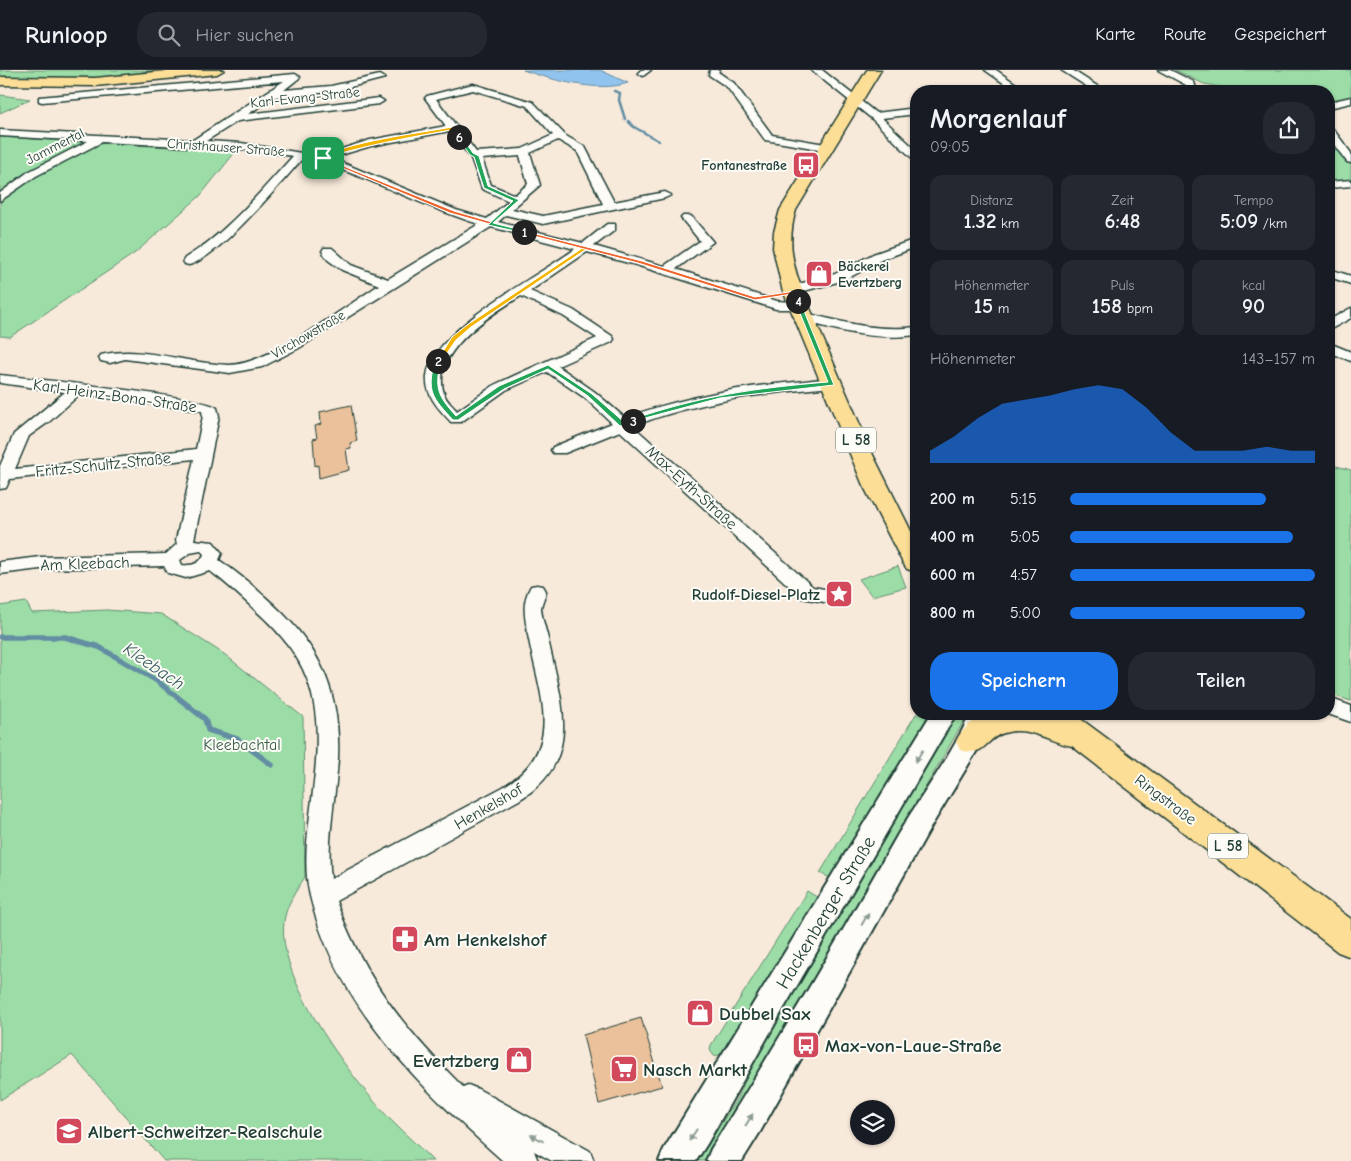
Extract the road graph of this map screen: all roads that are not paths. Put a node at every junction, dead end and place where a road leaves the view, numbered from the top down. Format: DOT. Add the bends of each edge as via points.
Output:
graph roads {
  1 [pos="217,70"];
  2 [pos="715,70"];
  3 [pos="816,70"];
  4 [pos="874,70"];
  5 [pos="990,70"];
  6 [pos="1066,70"];
  7 [pos="1163,70"];
  8 [pos="380,78"];
  9 [pos="0,81"];
  10 [pos="1012,85"];
  11 [pos="1090,85"];
  12 [pos="1190,85"];
  13 [pos="273,94"];
  14 [pos="42,99"];
  15 [pos="855,100"];
  16 [pos="1351,100"];
  17 [pos="379,101"];
  18 [pos="1340,103"];
  19 [pos="1335,104"];
  20 [pos="1351,108"];
  21 [pos="910,112"];
  22 [pos="874,116"];
  23 [pos="234,119"];
  24 [pos="452,128"];
  25 [pos="0,133"];
  26 [pos="558,136"];
  27 [pos="99,139"];
  28 [pos="1335,139"];
  29 [pos="194,144"];
  30 [pos="825,147"];
  31 [pos="1335,148"];
  32 [pos="1342,149"];
  33 [pos="910,150"];
  34 [pos="524,152"];
  35 [pos="301,154"];
  36 [pos="476,156"];
  37 [pos="323,158"];
  38 [pos="1351,160"];
  39 [pos="1335,185"];
  40 [pos="1348,185"];
  41 [pos="665,195"];
  42 [pos="0,198"];
  43 [pos="517,200"];
  44 [pos="610,206"];
  45 [pos="504,211"];
  46 [pos="687,218"];
  47 [pos="490,224"];
  48 [pos="611,227"];
  49 [pos="910,245"];
  50 [pos="585,248"];
  51 [pos="328,251"];
  52 [pos="189,261"];
  53 [pos="666,270"];
  54 [pos="1335,274"];
  55 [pos="840,277"];
  56 [pos="1351,280"];
  57 [pos="389,284"];
  58 [pos="521,292"];
  59 [pos="798,302"];
  60 [pos="1351,312"];
  61 [pos="1335,322"];
  62 [pos="910,334"];
  63 [pos="1335,350"];
  64 [pos="1351,357"];
  65 [pos="106,358"];
  66 [pos="548,366"];
  67 [pos="0,379"];
  68 [pos="832,383"];
  69 [pos="76,389"];
  70 [pos="623,425"];
  71 [pos="559,450"];
  72 [pos="203,453"];
  73 [pos="2,480"];
  74 [pos="187,547"];
  75 [pos="910,552"];
  76 [pos="171,560"];
  77 [pos="210,563"];
  78 [pos="0,568"];
  79 [pos="240,585"];
  80 [pos="537,591"];
  81 [pos="835,597"];
  82 [pos="1335,708"];
  83 [pos="1351,714"];
  84 [pos="940,720"];
  85 [pos="980,720"];
  86 [pos="1059,720"];
  87 [pos="1084,740"];
  88 [pos="971,741"];
  89 [pos="322,896"];
  90 [pos="1351,940"];
  91 [pos="442,1083"];
  92 [pos="524,1161"];
  93 [pos="580,1161"];
  94 [pos="676,1161"];
  95 [pos="723,1161"];
  1 -- 9 [label="main road" via="95,82"];
  2 -- 30 [label="street" via="712,73 736,88 769,138"];
  3 -- 15 [label="street"];
  4 -- 15 [label="main road, L 58"];
  5 -- 10 [label="street"];
  6 -- 11 [label="street"];
  7 -- 12 [label="street"];
  8 -- 13 [label="street, Karl-Evang-Straße" via="331,89"];
  13 -- 14 [label="street, Karl-Evang-Straße" via="294,77"];
  13 -- 23 [label="street, Karl-Evang-Straße"];
  15 -- 22 [label="street"];
  15 -- 30 [label="main road, L 58"];
  16 -- 18 [label="street"];
  17 -- 23 [label="street, Karl-Evang-Straße"];
  18 -- 19 [label="street"];
  18 -- 20 [label="street"];
  21 -- 22 [label="street"];
  22 -- 33 [label="street"];
  23 -- 29 [label="street, Karl-Evang-Straße"];
  24 -- 26 [label="street" via="430,98 473,87 530,104"];
  24 -- 36 [label="street"];
  24 -- 37 [label="street" via="335,152"];
  25 -- 27 [label="street, Christhauser Straße"];
  26 -- 34 [label="street"];
  26 -- 44 [label="street" via="581,149"];
  27 -- 29 [label="street, Christhauser Straße"];
  27 -- 42 [label="street, Jammertal" via="32,174"];
  28 -- 32 [label="street"];
  29 -- 35 [label="street, Christhauser Straße" via="266,148"];
  30 -- 59 [label="main road, L 58" via="788,210 782,229 782,255"];
  31 -- 32 [label="street"];
  32 -- 38 [label="street"];
  34 -- 36 [label="street"];
  34 -- 43 [label="street" via="534,184"];
  35 -- 37 [label="street, Christhauser Straße"];
  35 -- 52 [label="street" via="251,209 207,250"];
  36 -- 43 [label="street" via="486,187"];
  37 -- 47 [label="street, Christhauser Straße" via="452,212"];
  39 -- 40 [label="street"];
  41 -- 44 [label="street"];
  43 -- 45 [label="street"];
  44 -- 45 [label="street" via="544,220"];
  45 -- 47 [label="street"];
  46 -- 53 [label="street" via="707,242"];
  47 -- 50 [label="street, Christhauser Straße"];
  47 -- 57 [label="street, Virchowstraße"];
  48 -- 50 [label="street"];
  49 -- 55 [label="street"];
  50 -- 53 [label="street, Christhauser Straße"];
  50 -- 58 [label="street"];
  51 -- 57 [label="street" via="332,259"];
  53 -- 59 [label="street, Christhauser Straße" via="776,305"];
  54 -- 56 [label="street"];
  55 -- 59 [label="street"];
  57 -- 65 [label="street, Virchowstraße" via="294,344 244,368 230,369 125,355"];
  58 -- 66 [label="street" via="568,313 607,339"];
  58 -- 66 [label="street" via="454,339 435,368 437,399 456,419 501,387"];
  59 -- 62 [label="street, Christhauser Straße" via="867,332"];
  59 -- 68 [label="main road, L 58"];
  60 -- 61 [label="street"];
  63 -- 64 [label="street"];
  66 -- 70 [label="street, Max-Eyth-Straße" via="590,395"];
  67 -- 69 [label="street, Karl-Heinz-Bona-Straße"];
  68 -- 70 [label="street" via="720,396 674,407"];
  68 -- 75 [label="main road, L 58" via="887,508"];
  69 -- 72 [label="street, Karl-Heinz-Bona-Straße" via="209,408 211,416"];
  69 -- 73 [label="street, Fritz-Schultz-Straße" via="45,418 26,430"];
  70 -- 71 [label="street"];
  70 -- 81 [label="street, Max-Eyth-Straße" via="808,592"];
  72 -- 73 [label="street, Fritz-Schultz-Straße"];
  72 -- 74 [label="street, Karl-Heinz-Bona-Straße" via="185,540"];
  74 -- 76 [label="street"];
  74 -- 77 [label="street" via="202,545 212,549 214,553"];
  76 -- 77 [label="street" via="174,570 180,572 196,571"];
  76 -- 78 [label="street, Am Kleebach" via="40,563"];
  77 -- 79 [label="street"];
  79 -- 89 [label="street" via="295,635 315,667 323,694 329,740 319,830"];
  80 -- 89 [label="street, Henkelshof" via="532,609 555,721 553,744 542,768 522,788"];
  82 -- 83 [label="street"];
  84 -- 94 [label="street, Hackenberger Straße, one-way"];
  85 -- 88 [label="street"];
  86 -- 87 [label="main road, Ringstraße / L 58"];
  87 -- 88 [label="main road" via="1052,726 1012,720 990,725"];
  87 -- 90 [label="main road, Ringstraße / L 58"];
  95 -- 88 [label="street, one-way" via="770,1085 915,830"];
  89 -- 91 [label="street" via="341,948 362,990 411,1055"];
  91 -- 92 [label="street"];
  93 -- 91 [label="street, one-way"];
}
